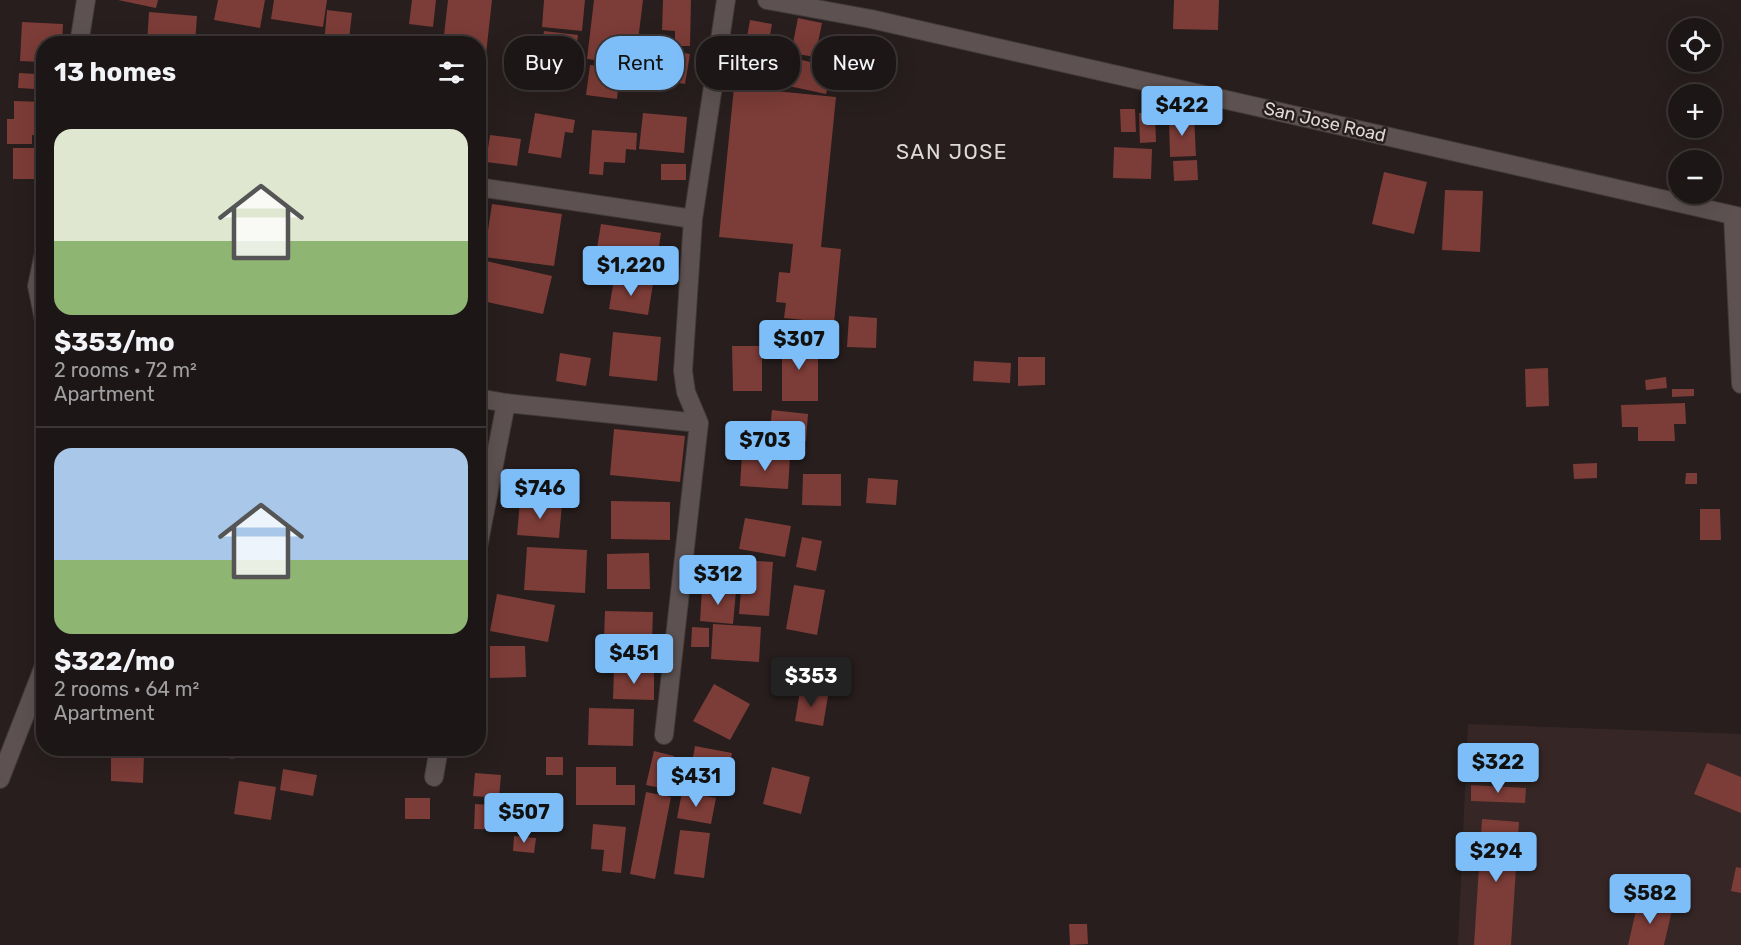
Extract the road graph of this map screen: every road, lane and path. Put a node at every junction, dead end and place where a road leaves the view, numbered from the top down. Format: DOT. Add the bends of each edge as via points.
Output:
graph roads {
  1 [pos="86,0"];
  2 [pos="726,0"];
  3 [pos="767,0"];
  4 [pos="80,36"];
  5 [pos="486,188"];
  6 [pos="1737,216"];
  7 [pos="693,219"];
  8 [pos="1741,384"];
  9 [pos="486,399"];
  10 [pos="506,403"];
  11 [pos="699,423"];
  12 [pos="486,506"];
  13 [pos="36,687"];
  14 [pos="664,735"];
  15 [pos="438,756"];
  16 [pos="434,777"];
  17 [pos="0,779"];
  1 -- 4 [label="street"];
  2 -- 7 [label="street"];
  3 -- 6 [label="street, San Jose Road" via="871,19"];
  5 -- 7 [label="street"];
  6 -- 8 [label="street"];
  7 -- 11 [label="street" via="683,370 686,392"];
  9 -- 10 [label="street"];
  10 -- 11 [label="street"];
  10 -- 12 [label="street"];
  11 -- 14 [label="street"];
  13 -- 17 [label="street"];
  15 -- 16 [label="street"];
}
